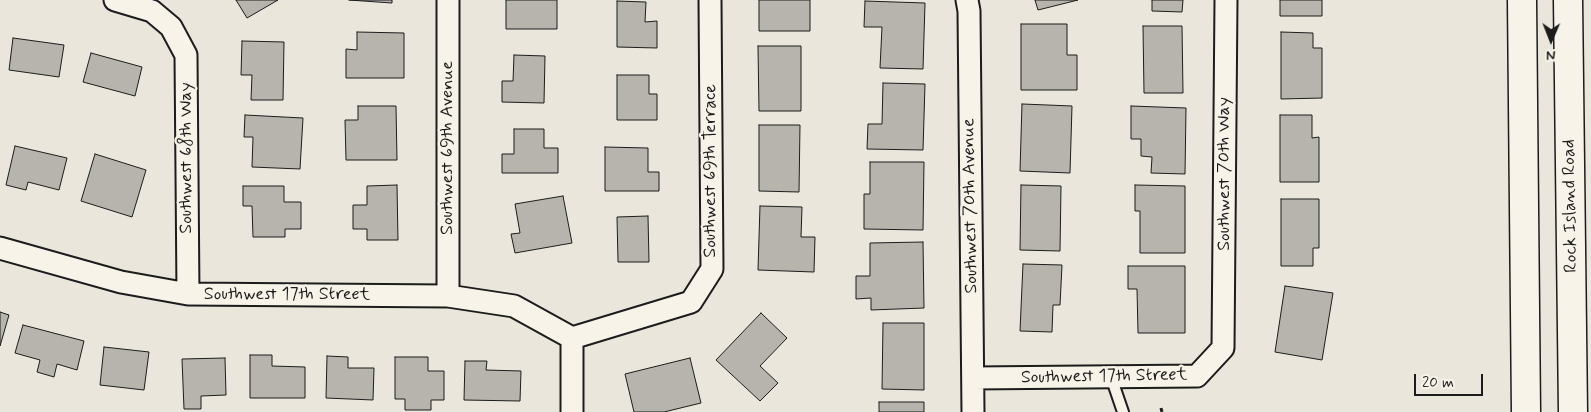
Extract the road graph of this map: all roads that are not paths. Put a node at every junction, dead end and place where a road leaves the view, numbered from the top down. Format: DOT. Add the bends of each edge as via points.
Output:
graph roads {
  1 [pos="115,0"];
  2 [pos="448,0"];
  3 [pos="710,0"];
  4 [pos="967,0"];
  5 [pos="1226,0"];
  6 [pos="1522,0"];
  7 [pos="1568,0"];
  8 [pos="0,248"];
  9 [pos="188,294"];
  10 [pos="448,296"];
  11 [pos="572,338"];
  12 [pos="1224,348"];
  13 [pos="1111,377"];
  14 [pos="973,378"];
  15 [pos="572,412"];
  16 [pos="973,412"];
  17 [pos="1123,412"];
  18 [pos="1526,412"];
  19 [pos="1573,412"];
  1 -- 9 [label="street, Southwest 68th Way" via="152,11 171,27 186,54"];
  2 -- 10 [label="street, Southwest 69th Avenue"];
  3 -- 11 [label="street, Southwest 69th Terrace" via="712,269 691,302"];
  4 -- 14 [label="street, Southwest 70th Avenue"];
  5 -- 12 [label="street, Southwest 70th Way"];
  6 -- 18 [label="main road"];
  7 -- 19 [label="main road, Rock Island Road"];
  8 -- 9 [label="street, Southwest 17th Street" via="121,282"];
  9 -- 10 [label="street, Southwest 17th Street"];
  10 -- 11 [label="street, Southwest 17th Street" via="514,306"];
  11 -- 15 [label="street"];
  12 -- 13 [label="street, Southwest 17th Street" via="1197,376"];
  13 -- 14 [label="street, Southwest 17th Street"];
  13 -- 17 [label="lane"];
  14 -- 16 [label="street, Southwest 70th Avenue"];
}
